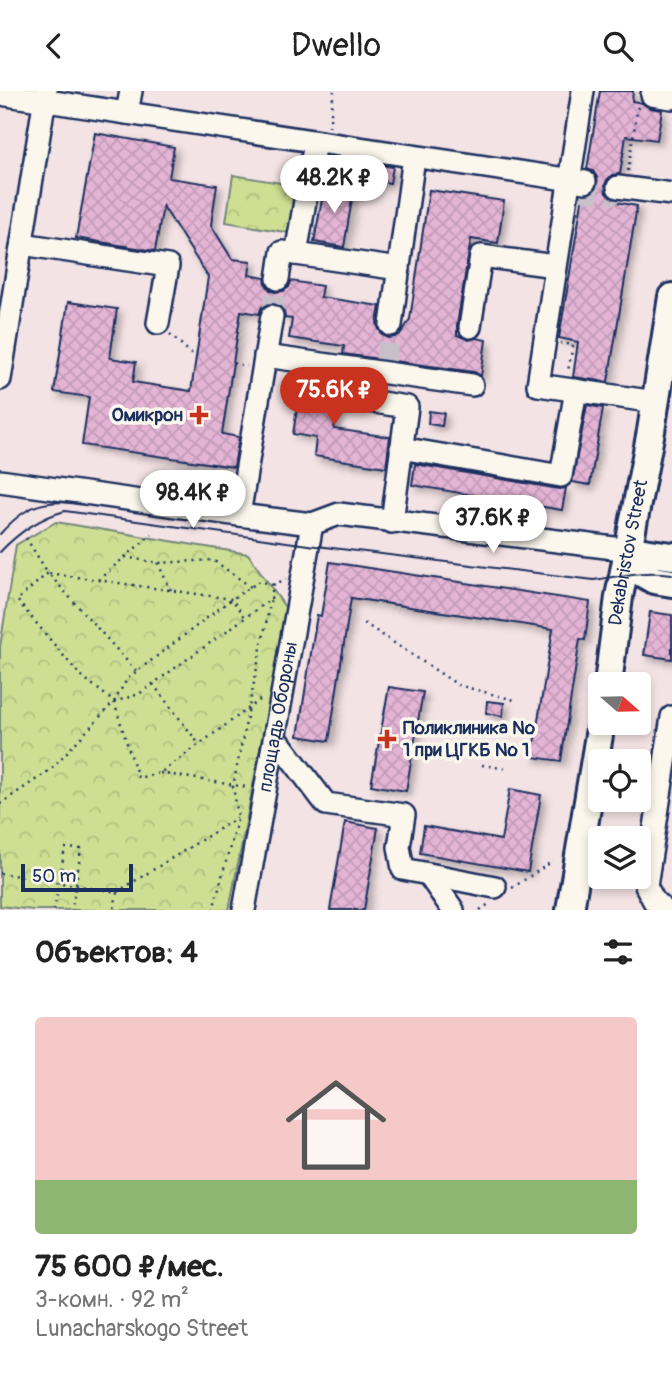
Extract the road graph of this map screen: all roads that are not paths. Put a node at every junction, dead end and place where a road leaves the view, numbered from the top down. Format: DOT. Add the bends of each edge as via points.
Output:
graph roads {
  1 [pos="131,91"];
  2 [pos="583,91"];
  3 [pos="0,94"];
  4 [pos="46,96"];
  5 [pos="127,113"];
  6 [pos="316,142"];
  7 [pos="414,157"];
  8 [pos="576,181"];
  9 [pos="622,184"];
  10 [pos="672,194"];
  11 [pos="22,244"];
  12 [pos="296,254"];
  13 [pos="555,266"];
  14 [pos="399,269"];
  15 [pos="278,279"];
  16 [pos="8,283"];
  17 [pos="672,297"];
  18 [pos="272,316"];
  19 [pos="158,323"];
  20 [pos="391,325"];
  21 [pos="470,327"];
  22 [pos="3,343"];
  23 [pos="265,356"];
  24 [pos="0,379"];
  25 [pos="472,385"];
  26 [pos="662,389"];
  27 [pos="576,390"];
  28 [pos="368,401"];
  29 [pos="401,448"];
  30 [pos="0,481"];
  31 [pos="239,515"];
  32 [pos="392,521"];
  33 [pos="312,524"];
  34 [pos="672,556"];
  35 [pos="628,558"];
  36 [pos="672,583"];
  37 [pos="610,672"];
  38 [pos="672,717"];
  39 [pos="599,735"];
  40 [pos="282,745"];
  41 [pos="428,874"];
  42 [pos="499,893"];
  43 [pos="244,910"];
  44 [pos="453,910"];
  45 [pos="570,910"];
  46 [pos="664,910"];
  1 -- 5 [label="street"];
  2 -- 8 [label="street"];
  3 -- 4 [label="street"];
  4 -- 5 [label="street"];
  4 -- 11 [label="street"];
  5 -- 6 [label="street"];
  6 -- 7 [label="street"];
  6 -- 12 [label="street"];
  7 -- 8 [label="street"];
  7 -- 14 [label="street"];
  8 -- 13 [label="street"];
  9 -- 10 [label="street"];
  11 -- 16 [label="street"];
  11 -- 19 [label="street" via="168,266"];
  12 -- 14 [label="street"];
  12 -- 15 [label="street" via="282,252"];
  13 -- 21 [label="street" via="481,255"];
  13 -- 27 [label="street" via="538,385"];
  14 -- 20 [label="street"];
  16 -- 22 [label="street"];
  17 -- 26 [label="main road, Dekabristov Street"];
  18 -- 23 [label="street"];
  22 -- 24 [label="street"];
  23 -- 25 [label="street"];
  23 -- 31 [label="street"];
  26 -- 27 [label="street"];
  26 -- 35 [label="main road, Dekabristov Street"];
  27 -- 29 [label="street" via="561,476"];
  28 -- 29 [label="street" via="407,407"];
  29 -- 32 [label="street"];
  30 -- 31 [label="street"];
  31 -- 33 [label="street"];
  32 -- 33 [label="street" via="339,514"];
  32 -- 35 [label="street" via="599,547"];
  33 -- 43 [label="street, площадь Обороны"];
  34 -- 35 [label="main road"];
  35 -- 36 [label="main road" via="654,580"];
  35 -- 37 [label="main road, Dekabristov Street"];
  38 -- 46 [label="street" via="646,886"];
  39 -- 45 [label="main road"];
  40 -- 41 [label="street" via="326,804 404,815 399,848 403,869"];
  41 -- 42 [label="street"];
  41 -- 44 [label="street"];
}
